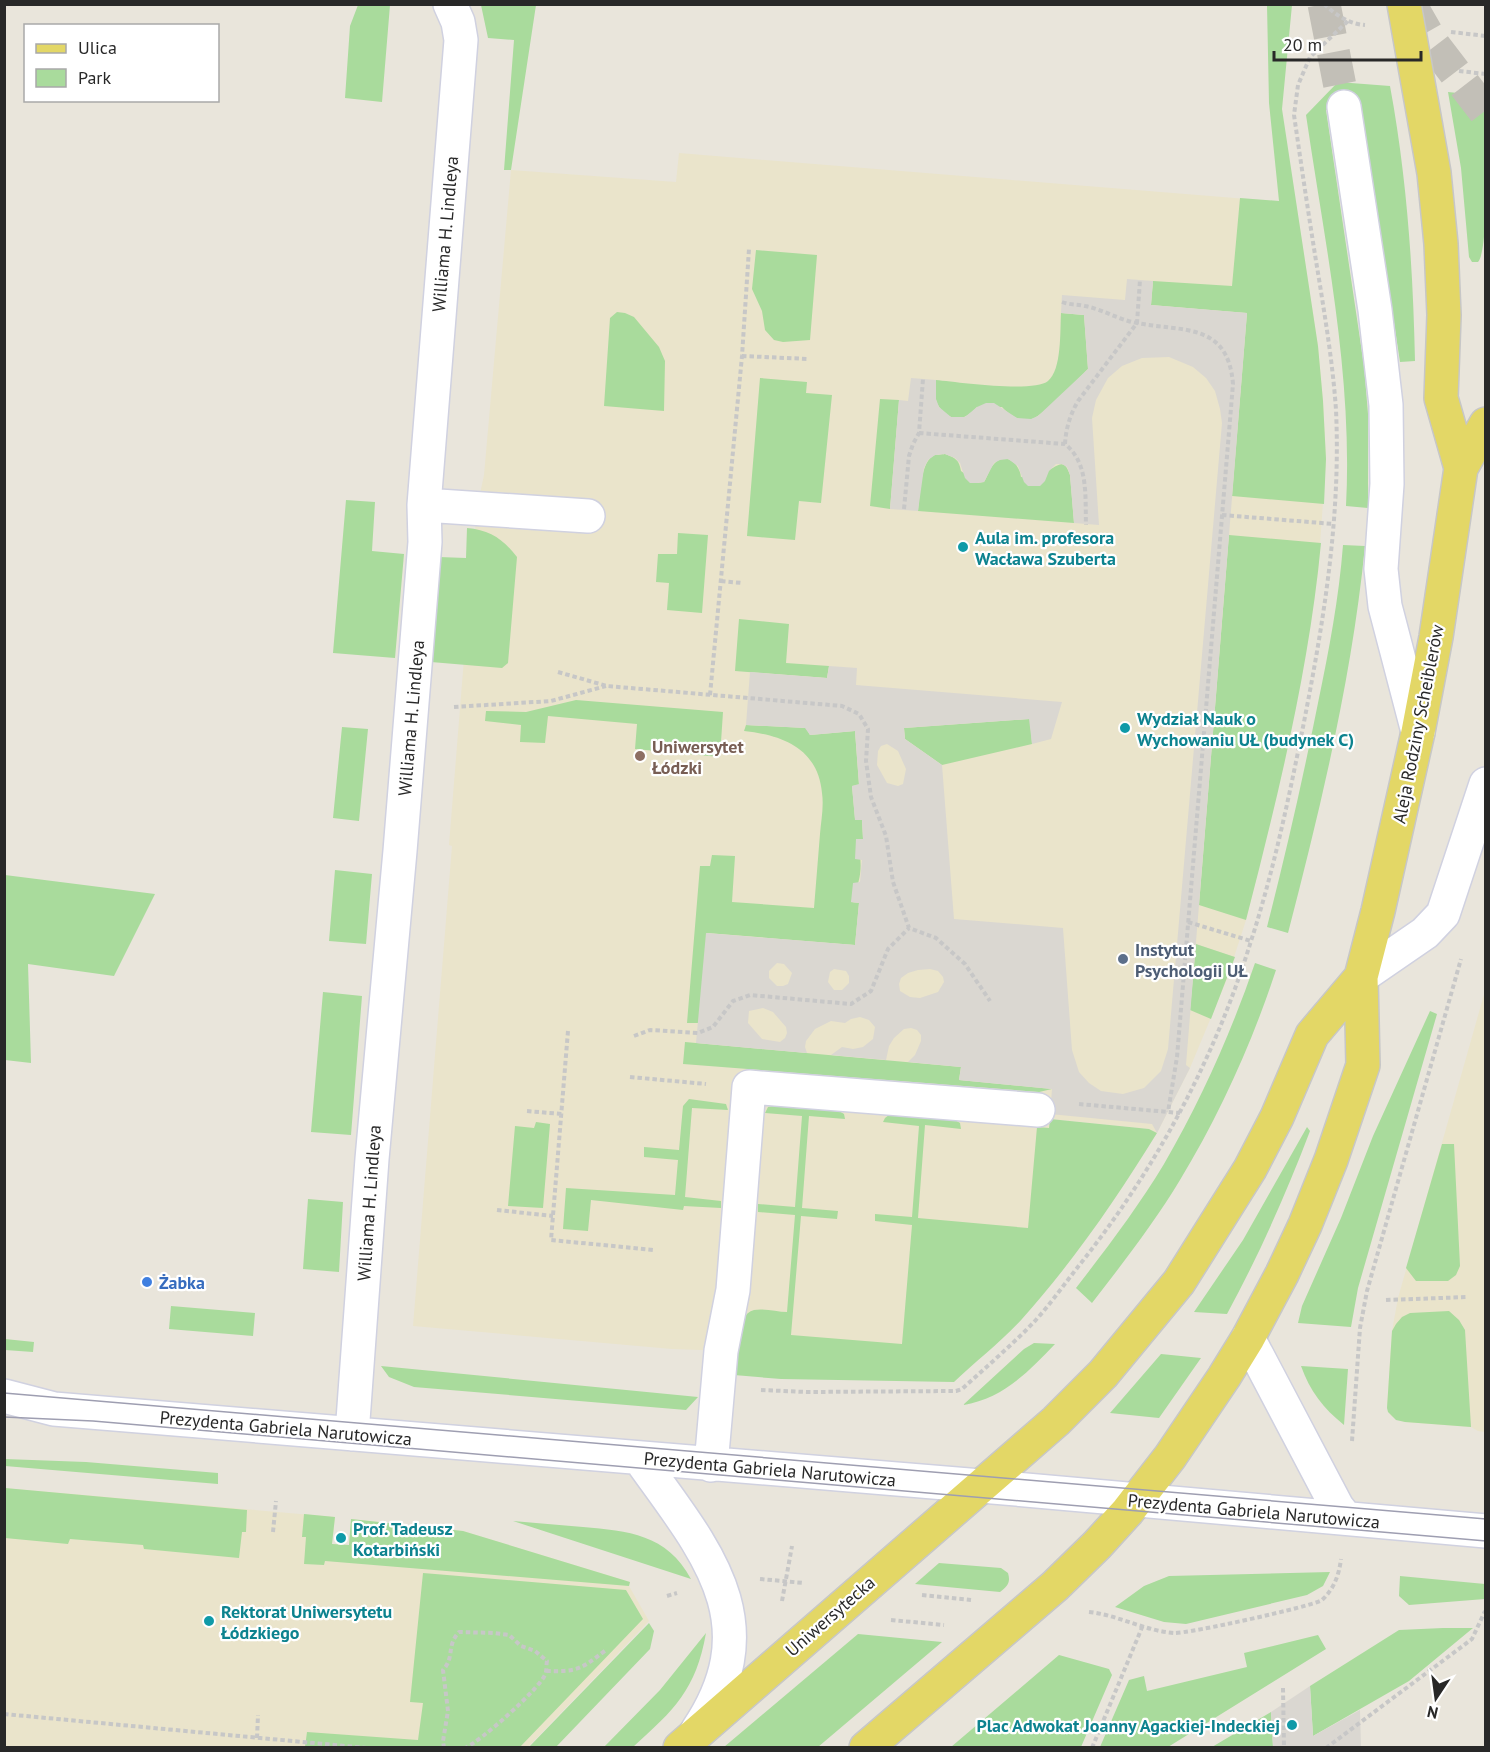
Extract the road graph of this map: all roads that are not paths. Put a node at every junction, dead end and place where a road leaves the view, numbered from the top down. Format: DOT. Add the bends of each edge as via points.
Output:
graph roads {
  1 [pos="450,4"];
  2 [pos="1404,4"];
  3 [pos="1344,107"];
  4 [pos="1485,424"];
  5 [pos="1461,468"];
  6 [pos="424,505"];
  7 [pos="588,516"];
  8 [pos="1418,732"];
  9 [pos="1485,784"];
  10 [pos="1473,859"];
  11 [pos="1361,977"];
  12 [pos="1038,1110"];
  13 [pos="1248,1338"];
  14 [pos="4,1396"];
  15 [pos="4,1406"];
  16 [pos="54,1409"];
  17 [pos="4,1415"];
  18 [pos="352,1434"];
  19 [pos="640,1459"];
  20 [pos="711,1465"];
  21 [pos="981,1486"];
  22 [pos="1137,1501"];
  23 [pos="1345,1517"];
  24 [pos="1485,1531"];
  25 [pos="688,1741"];
  26 [pos="866,1748"];
  1 -- 6 [label="street, Williama H. Lindleya" via="461,40"];
  2 -- 5 [label="main road, Aleja Rodziny Scheiblerów" via="1434,173 1441,244 1441,398"];
  3 -- 8 [label="street" via="1386,405 1387,484 1381,569 1384,606"];
  4 -- 5 [label="main road, Aleja Rodziny Scheiblerów"];
  5 -- 8 [label="main road, Aleja Rodziny Scheiblerów"];
  6 -- 7 [label="street"];
  6 -- 18 [label="street, Williama H. Lindleya" via="425,543"];
  8 -- 11 [label="main road, Aleja Rodziny Scheiblerów"];
  9 -- 10 [label="street"];
  10 -- 11 [label="street" via="1443,914 1425,933"];
  11 -- 13 [label="main road, Aleja Rodziny Scheiblerów" via="1363,1065 1305,1226"];
  11 -- 21 [label="main road, Aleja Rodziny Scheiblerów" via="1312,1035 1250,1169 1179,1282 1103,1374"];
  12 -- 20 [label="street" via="749,1087 733,1290 724,1330"];
  13 -- 22 [label="main road, Aleja Rodziny Scheiblerów"];
  13 -- 23 [label="street"];
  14 -- 16 [label="street, Prezydenta Gabriela Narutowicza"];
  15 -- 16 [label="street"];
  16 -- 17 [label="street, Prezydenta Gabriela Narutowicza"];
  16 -- 18 [label="street, Prezydenta Gabriela Narutowicza"];
  18 -- 19 [label="street, Prezydenta Gabriela Narutowicza"];
  19 -- 20 [label="street, Prezydenta Gabriela Narutowicza"];
  19 -- 25 [label="street" via="706,1554 727,1610 729,1654 724,1676 709,1713"];
  20 -- 21 [label="street, Prezydenta Gabriela Narutowicza"];
  21 -- 22 [label="street, Prezydenta Gabriela Narutowicza"];
  21 -- 25 [label="main road, Uniwersytecka"];
  22 -- 23 [label="street, Prezydenta Gabriela Narutowicza"];
  22 -- 26 [label="main road" via="1097,1545 1031,1606"];
  23 -- 24 [label="street, Prezydenta Gabriela Narutowicza"];
}
